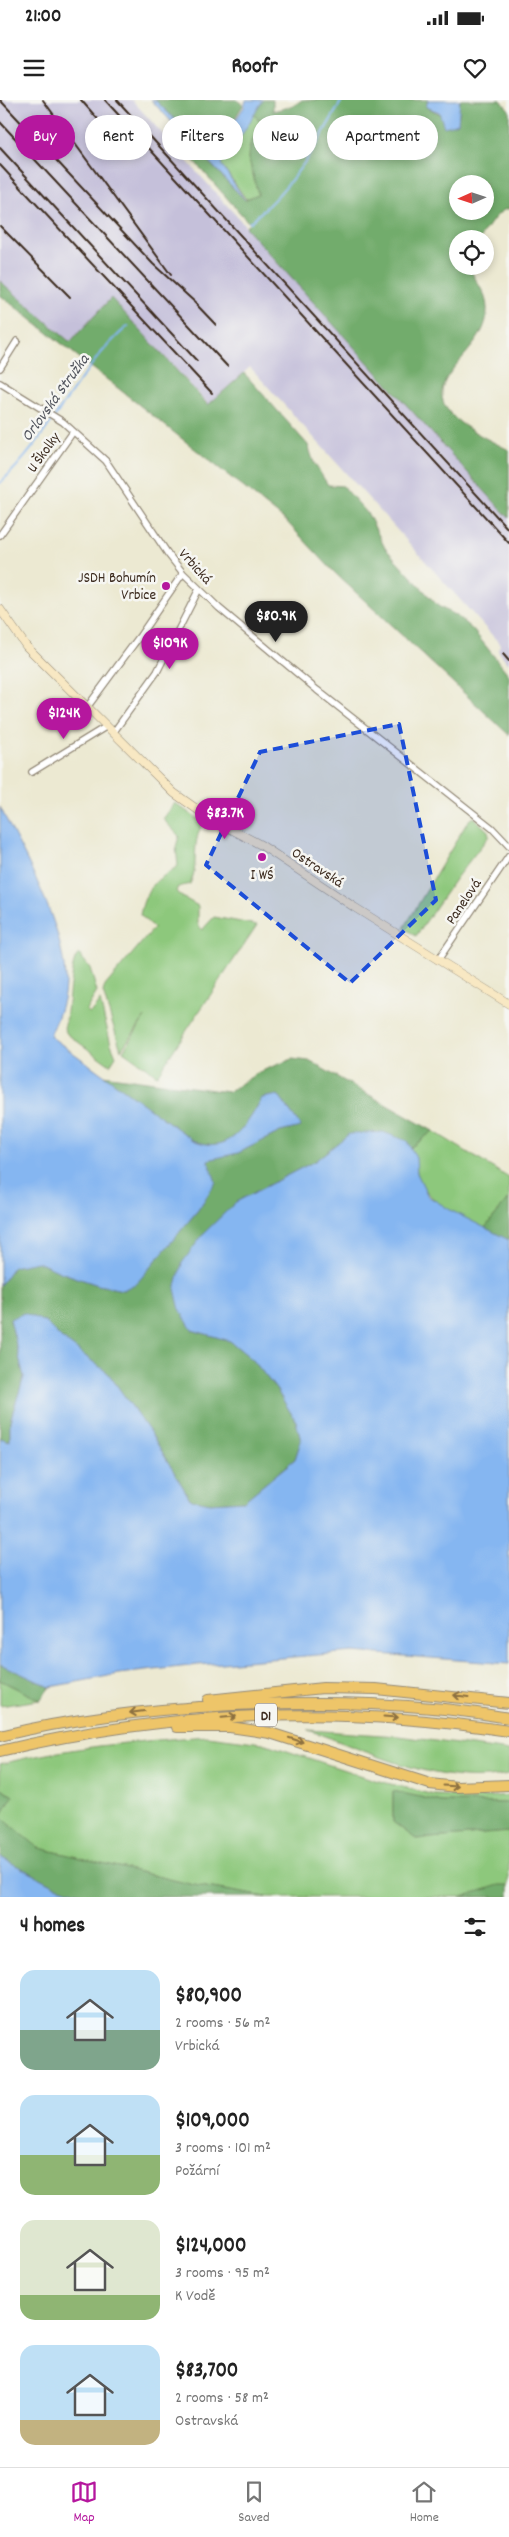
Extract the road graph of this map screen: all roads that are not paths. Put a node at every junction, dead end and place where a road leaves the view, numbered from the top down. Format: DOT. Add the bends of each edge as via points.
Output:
graph roads {
  1 [pos="17,341"];
  2 [pos="0,368"];
  3 [pos="0,383"];
  4 [pos="73,432"];
  5 [pos="0,536"];
  6 [pos="183,572"];
  7 [pos="199,589"];
  8 [pos="0,609"];
  9 [pos="88,706"];
  10 [pos="107,726"];
  11 [pos="114,732"];
  12 [pos="32,772"];
  13 [pos="509,846"];
  14 [pos="509,856"];
  15 [pos="438,960"];
  16 [pos="509,1004"];
  17 [pos="509,1703"];
  18 [pos="185,1707"];
  19 [pos="509,1718"];
  20 [pos="509,1732"];
  21 [pos="0,1736"];
  22 [pos="39,1742"];
  23 [pos="0,1751"];
  24 [pos="509,1785"];
  1 -- 2 [label="street"];
  3 -- 4 [label="street, Vrbická" via="63,422"];
  4 -- 5 [label="street, U Školky"];
  4 -- 6 [label="street, Vrbická" via="106,461 154,535"];
  6 -- 7 [label="street, Vrbická"];
  6 -- 9 [label="street"];
  7 -- 11 [label="street" via="157,672"];
  7 -- 13 [label="street, Vrbická" via="317,690 492,828"];
  8 -- 9 [label="main road, Ostravská" via="26,646"];
  9 -- 10 [label="main road, Ostravská"];
  10 -- 11 [label="main road, Ostravská"];
  10 -- 12 [label="street"];
  11 -- 15 [label="main road, Ostravská" via="156,777 193,807 261,845"];
  14 -- 15 [label="street, Panelová"];
  15 -- 16 [label="main road, Ostravská"];
  17 -- 18 [label="highway, one-way" via="386,1689 322,1688 205,1701"];
  18 -- 19 [label="highway, D1" via="352,1702"];
  18 -- 21 [label="highway, D1, one-way" via="96,1718"];
  22 -- 20 [label="highway, D1, one-way" via="137,1725 245,1715 352,1715"];
  22 -- 23 [label="highway, D1"];
  22 -- 24 [label="highway, one-way" via="168,1727 230,1727 293,1739 430,1784"];
}
